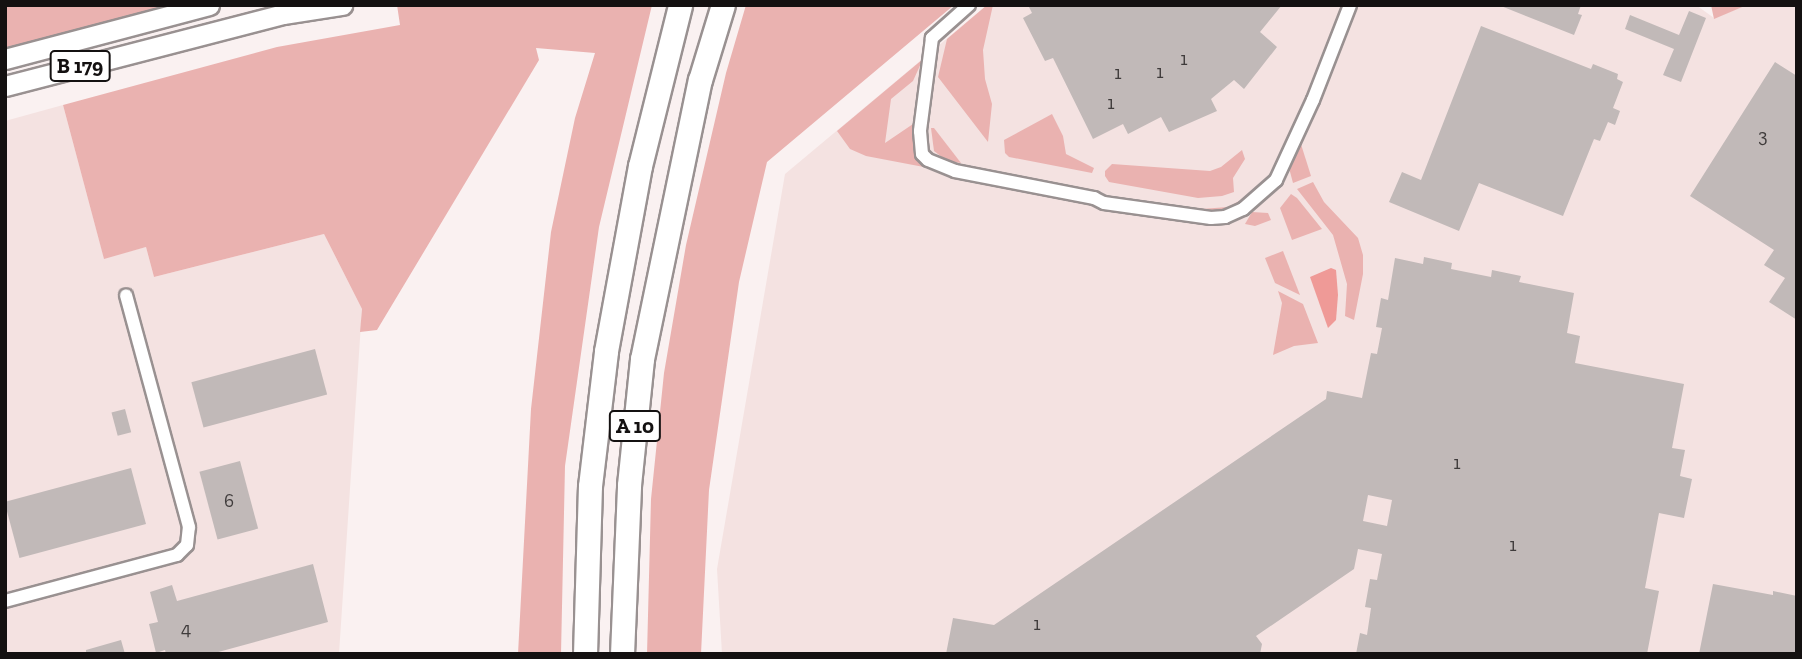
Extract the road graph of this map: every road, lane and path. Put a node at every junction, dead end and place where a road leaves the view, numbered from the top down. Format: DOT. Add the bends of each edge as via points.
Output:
graph roads {
  1 [pos="209,5"];
  2 [pos="342,5"];
  3 [pos="680,5"];
  4 [pos="723,5"];
  5 [pos="969,5"];
  6 [pos="1350,5"];
  7 [pos="5,59"];
  8 [pos="5,86"];
  9 [pos="126,295"];
  10 [pos="5,601"];
  11 [pos="586,654"];
  12 [pos="622,654"];
  1 -- 7 [label="main road, B 179"];
  2 -- 8 [label="main road, B 179" via="283,14"];
  3 -- 11 [label="highway, A 10" via="640,166 606,351 590,486"];
  4 -- 12 [label="highway, A 10" via="696,94 642,359 629,485"];
  5 -- 6 [label="street" via="932,38 920,131 922,154 928,160 955,171 1104,203 1211,218 1243,209 1276,180"];
  9 -- 10 [label="street" via="189,527 187,545 177,555"];
}
